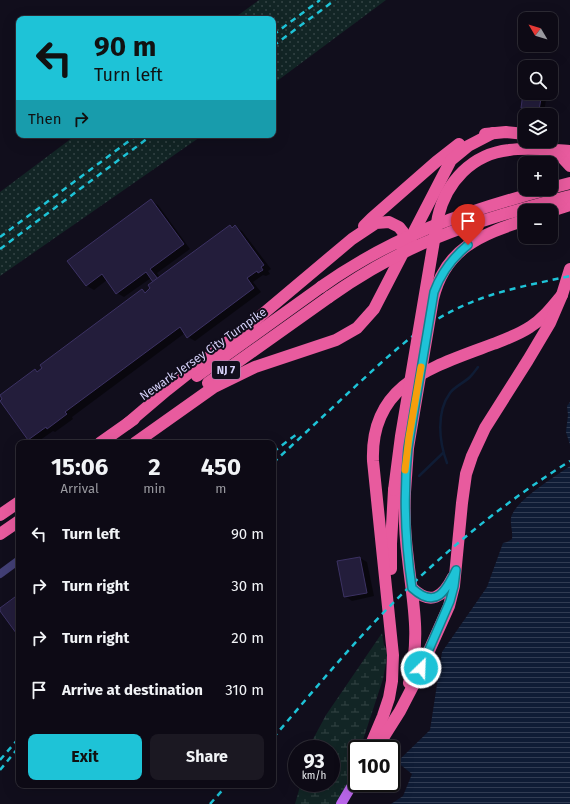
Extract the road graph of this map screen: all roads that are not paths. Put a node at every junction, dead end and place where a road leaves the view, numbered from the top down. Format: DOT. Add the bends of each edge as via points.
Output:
graph roads {
  1 [pos="493,133"];
  2 [pos="518,133"];
  3 [pos="551,148"];
  4 [pos="570,151"];
  5 [pos="570,166"];
  6 [pos="570,183"];
  7 [pos="558,187"];
  8 [pos="524,196"];
  9 [pos="570,196"];
  10 [pos="570,205"];
  11 [pos="558,209"];
  12 [pos="518,222"];
  13 [pos="352,239"];
  14 [pos="395,267"];
  15 [pos="570,269"];
  16 [pos="562,295"];
  17 [pos="128,424"];
  18 [pos="104,440"];
  19 [pos="128,440"];
  20 [pos="139,440"];
  21 [pos="399,491"];
  22 [pos="16,504"];
  23 [pos="0,515"];
  24 [pos="16,523"];
  25 [pos="0,534"];
  26 [pos="16,562"];
  27 [pos="456,570"];
  28 [pos="0,574"];
  29 [pos="412,588"];
  30 [pos="393,656"];
  31 [pos="373,740"];
  32 [pos="380,740"];
  33 [pos="381,740"];
  34 [pos="348,792"];
  35 [pos="341,804"];
  1 -- 2 [label="highway"];
  1 -- 13 [label="highway" via="470,138 454,148 372,218"];
  1 -- 14 [label="highway" via="468,146 451,160"];
  3 -- 5 [label="highway"];
  4 -- 21 [label="highway, bridge" via="519,149 499,152 470,165 448,189 438,217 400,436"];
  6 -- 7 [label="highway, NJ 7"];
  8 -- 17 [label="highway, Newark-Jersey City Turnpike / NJ 7, bridge" via="454,217 376,253 321,286"];
  9 -- 19 [label="highway, NJ 7, bridge" via="486,220 435,238 378,266 329,297"];
  10 -- 11 [label="highway"];
  12 -- 21 [label="highway, bridge" via="473,241 456,255 439,279 432,299 405,470"];
  13 -- 14 [label="highway" via="376,223 389,222 397,226 403,232 404,241"];
  13 -- 17 [label="highway"];
  14 -- 20 [label="highway" via="374,309 352,332 330,343 262,364 228,379"];
  15 -- 16 [label="highway"];
  16 -- 27 [label="highway" via="543,336 475,448 463,493"];
  16 -- 30 [label="highway" via="544,316 524,331 412,378 394,395 383,412 374,436 372,461"];
  17 -- 18 [label="highway, Newark-Jersey City Turnpike / NJ 7"];
  21 -- 29 [label="highway"];
  21 -- 30 [label="highway" via="391,544 395,635"];
  22 -- 23 [label="highway"];
  24 -- 25 [label="highway"];
  26 -- 28 [label="street"];
  27 -- 29 [label="highway" via="446,590 437,596 423,596"];
  27 -- 33 [label="highway" via="450,601 415,682"];
  29 -- 32 [label="highway" via="416,636 411,674 397,709"];
  30 -- 31 [label="highway" via="392,681 387,702"];
  34 -- 35 [label="main road"];
}
